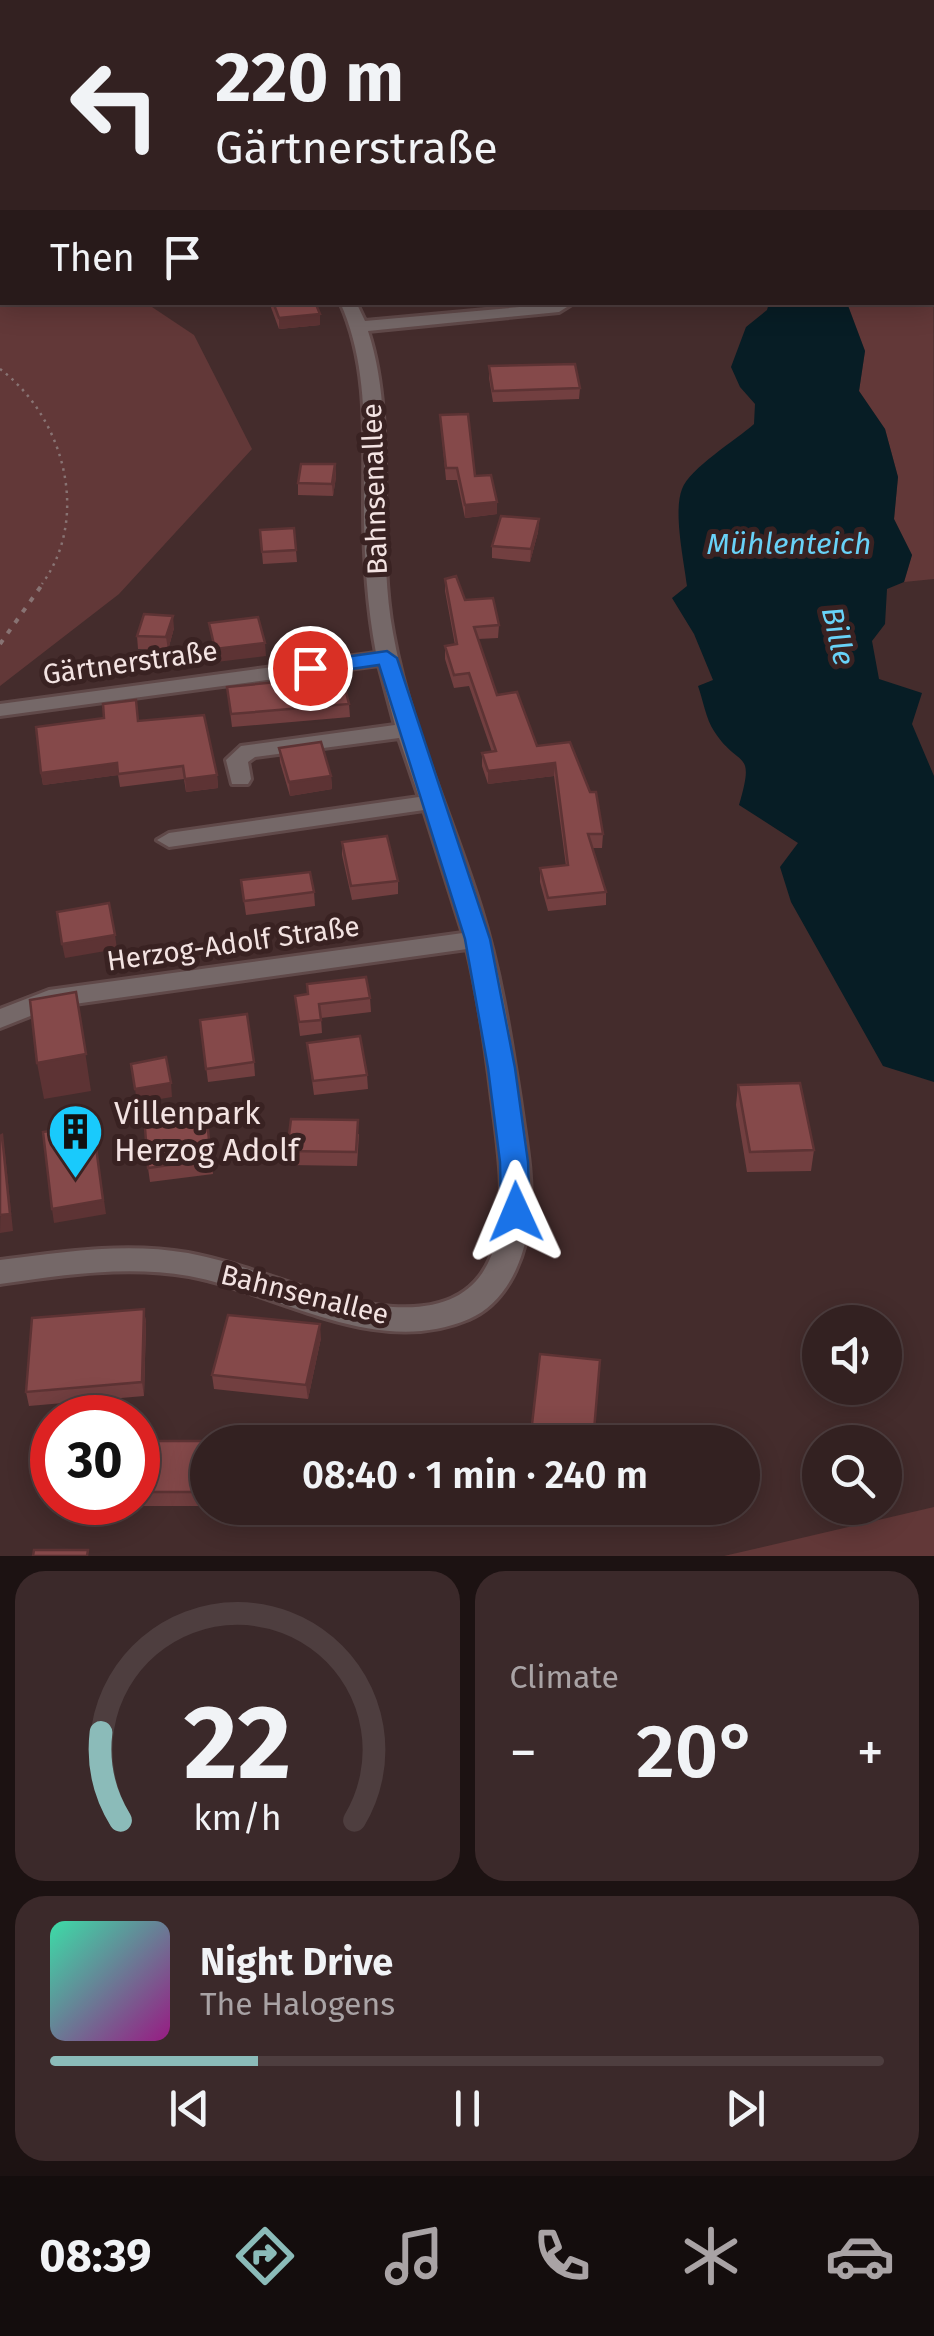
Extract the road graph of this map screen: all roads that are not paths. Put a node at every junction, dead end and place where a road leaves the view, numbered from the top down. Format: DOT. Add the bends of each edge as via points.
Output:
graph roads {
  1 [pos="349,305"];
  2 [pos="562,305"];
  3 [pos="358,327"];
  4 [pos="387,658"];
  5 [pos="0,710"];
  6 [pos="410,730"];
  7 [pos="240,778"];
  8 [pos="433,802"];
  9 [pos="169,840"];
  10 [pos="477,939"];
  11 [pos="0,1020"];
  12 [pos="0,1272"];
  1 -- 3 [label="street, Bahnsenallee"];
  2 -- 3 [label="street"];
  3 -- 4 [label="street, Bahnsenallee" via="371,388 376,591"];
  4 -- 5 [label="street, Gärtnerstraße"];
  4 -- 6 [label="street, Bahnsenallee"];
  6 -- 7 [label="street" via="249,751 237,760"];
  6 -- 8 [label="street, Bahnsenallee"];
  8 -- 9 [label="street"];
  8 -- 10 [label="street, Bahnsenallee"];
  10 -- 11 [label="street, Herzog-Adolf Straße" via="50,999"];
  10 -- 12 [label="street, Bahnsenallee" via="502,1068 516,1212 505,1262 488,1292 458,1311 418,1320 360,1314 189,1264 101,1260"];
}
